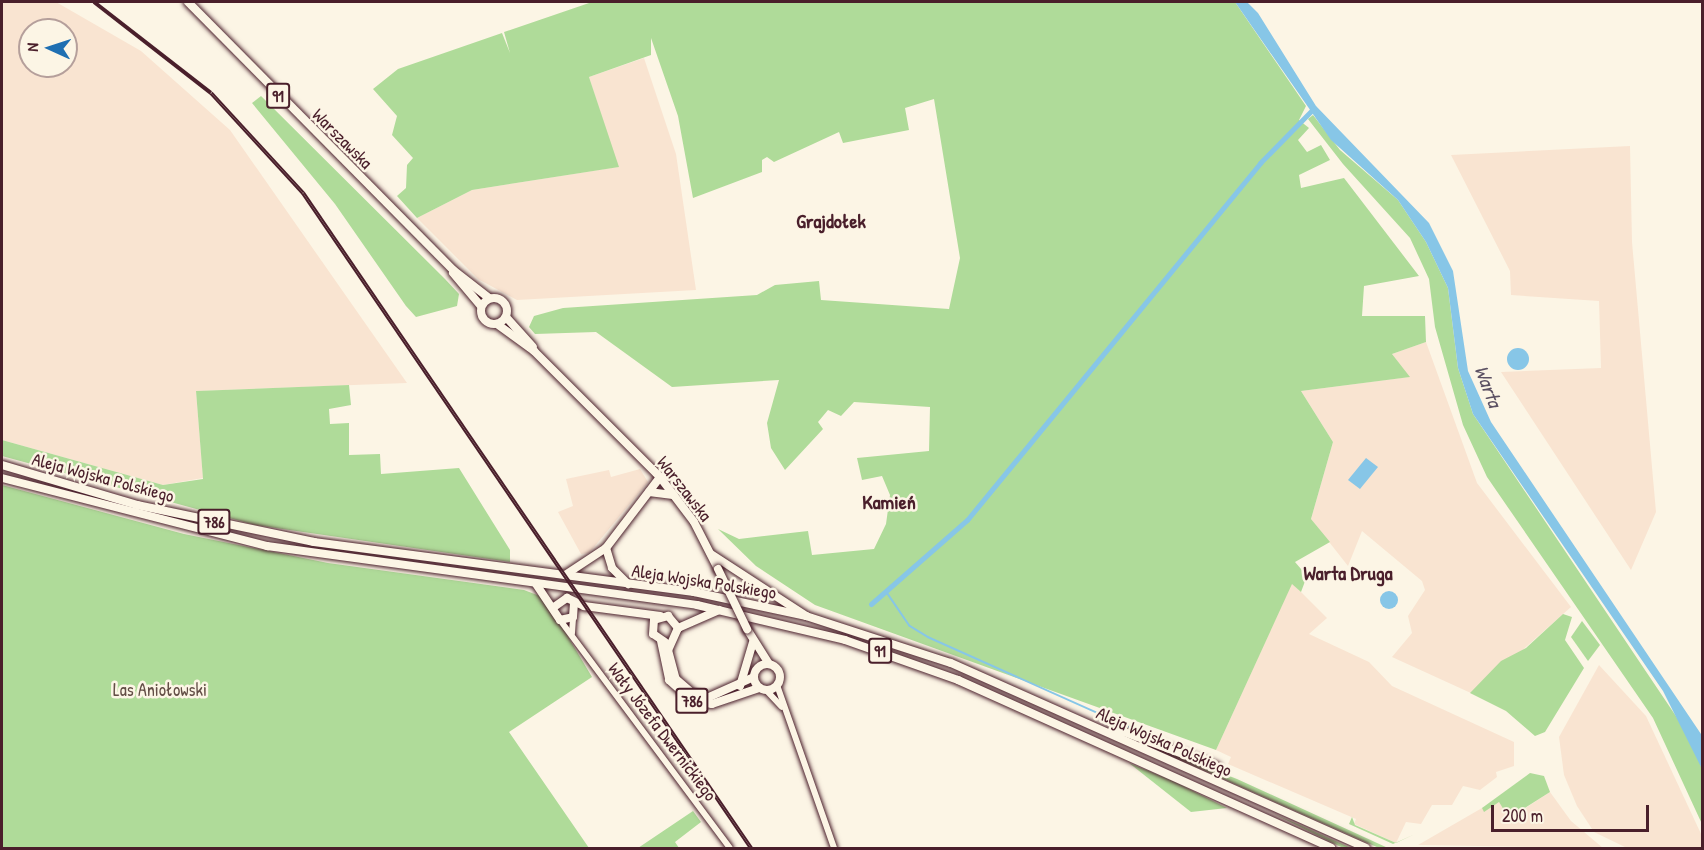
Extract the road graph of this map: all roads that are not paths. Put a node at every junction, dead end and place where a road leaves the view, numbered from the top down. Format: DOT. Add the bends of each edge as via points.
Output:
graph roads {
  1 [pos="188,2"];
  2 [pos="453,270"];
  3 [pos="489,298"];
  4 [pos="481,306"];
  5 [pos="506,317"];
  6 [pos="497,324"];
  7 [pos="534,351"];
  8 [pos="2,465"];
  9 [pos="660,477"];
  10 [pos="2,478"];
  11 [pos="649,492"];
  12 [pos="675,495"];
  13 [pos="606,548"];
  14 [pos="711,554"];
  15 [pos="564,576"];
  16 [pos="536,584"];
  17 [pos="628,584"];
  18 [pos="574,603"];
  19 [pos="584,606"];
  20 [pos="554,607"];
  21 [pos="720,609"];
  22 [pos="641,615"];
  23 [pos="574,616"];
  24 [pos="660,616"];
  25 [pos="806,616"];
  26 [pos="561,620"];
  27 [pos="652,627"];
  28 [pos="678,628"];
  29 [pos="572,633"];
  30 [pos="671,640"];
  31 [pos="661,641"];
  32 [pos="753,645"];
  33 [pos="769,664"];
  34 [pos="758,667"];
  35 [pos="754,677"];
  36 [pos="777,685"];
  37 [pos="740,686"];
  38 [pos="763,689"];
  39 [pos="783,706"];
  40 [pos="1106,732"];
  41 [pos="1217,767"];
  42 [pos="730,849"];
  43 [pos="834,849"];
  44 [pos="1331,849"];
  45 [pos="1366,849"];
  1 -- 2 [label="main road, Warszawska / 91"];
  2 -- 3 [label="main road, Warszawska / 91"];
  2 -- 4 [label="main road, Warszawska / 91"];
  3 -- 4 [label="main road"];
  3 -- 5 [label="main road, 91" via="505,303"];
  4 -- 6 [label="main road, 91" via="484,320"];
  5 -- 6 [label="main road"];
  5 -- 7 [label="main road, Warszawska / 91"];
  6 -- 7 [label="main road, Warszawska / 91"];
  7 -- 9 [label="main road, Warszawska / 91"];
  8 -- 15 [label="main road, Aleja Wojska Polskiego / 786" via="137,505 314,543"];
  9 -- 11 [label="main road"];
  9 -- 12 [label="main road, Warszawska / 91"];
  10 -- 16 [label="main road, Aleja Wojska Polskiego / 786" via="267,546"];
  11 -- 12 [label="main road"];
  11 -- 13 [label="main road"];
  12 -- 14 [label="main road, Warszawska / 91"];
  13 -- 15 [label="main road"];
  13 -- 17 [label="main road" via="612,568"];
  14 -- 25 [label="main road"];
  14 -- 32 [label="main road, Warszawska / 91, bridge"];
  15 -- 17 [label="main road, Aleja Wojska Polskiego"];
  16 -- 20 [label="main road"];
  16 -- 21 [label="main road, Aleja Wojska Polskiego"];
  17 -- 25 [label="main road, Aleja Wojska Polskiego"];
  18 -- 19 [label="main road"];
  18 -- 20 [label="main road" via="564,598"];
  18 -- 23 [label="main road"];
  19 -- 22 [label="main road"];
  19 -- 23 [label="main road"];
  20 -- 26 [label="main road"];
  21 -- 28 [label="main road"];
  21 -- 44 [label="main road, Aleja Wojska Polskiego / 91" via="845,640 958,680"];
  22 -- 24 [label="main road"];
  22 -- 27 [label="main road"];
  23 -- 26 [label="main road"];
  23 -- 29 [label="street"];
  24 -- 27 [label="main road"];
  24 -- 28 [label="main road" via="671,617"];
  25 -- 40 [label="main road, Aleja Wojska Polskiego / 91" via="951,663"];
  26 -- 29 [label="street, Wały Józefa Dwernickiego"];
  27 -- 31 [label="main road"];
  28 -- 30 [label="main road"];
  29 -- 42 [label="street, Wały Józefa Dwernickiego"];
  30 -- 31 [label="main road"];
  30 -- 37 [label="main road" via="670,664 686,690 714,697"];
  31 -- 38 [label="main road, 786" via="669,680 691,700 712,704"];
  32 -- 33 [label="main road, Warszawska / 91"];
  32 -- 34 [label="main road, Warszawska / 91"];
  32 -- 37 [label="main road"];
  33 -- 34 [label="main road"];
  33 -- 36 [label="main road, 91" via="779,671"];
  34 -- 35 [label="main road"];
  35 -- 37 [label="main road"];
  35 -- 38 [label="main road"];
  36 -- 38 [label="main road"];
  36 -- 39 [label="street"];
  38 -- 39 [label="street"];
  39 -- 43 [label="street"];
  40 -- 41 [label="main road" via="1124,732"];
  40 -- 45 [label="main road, Aleja Wojska Polskiego / 91"];
}
